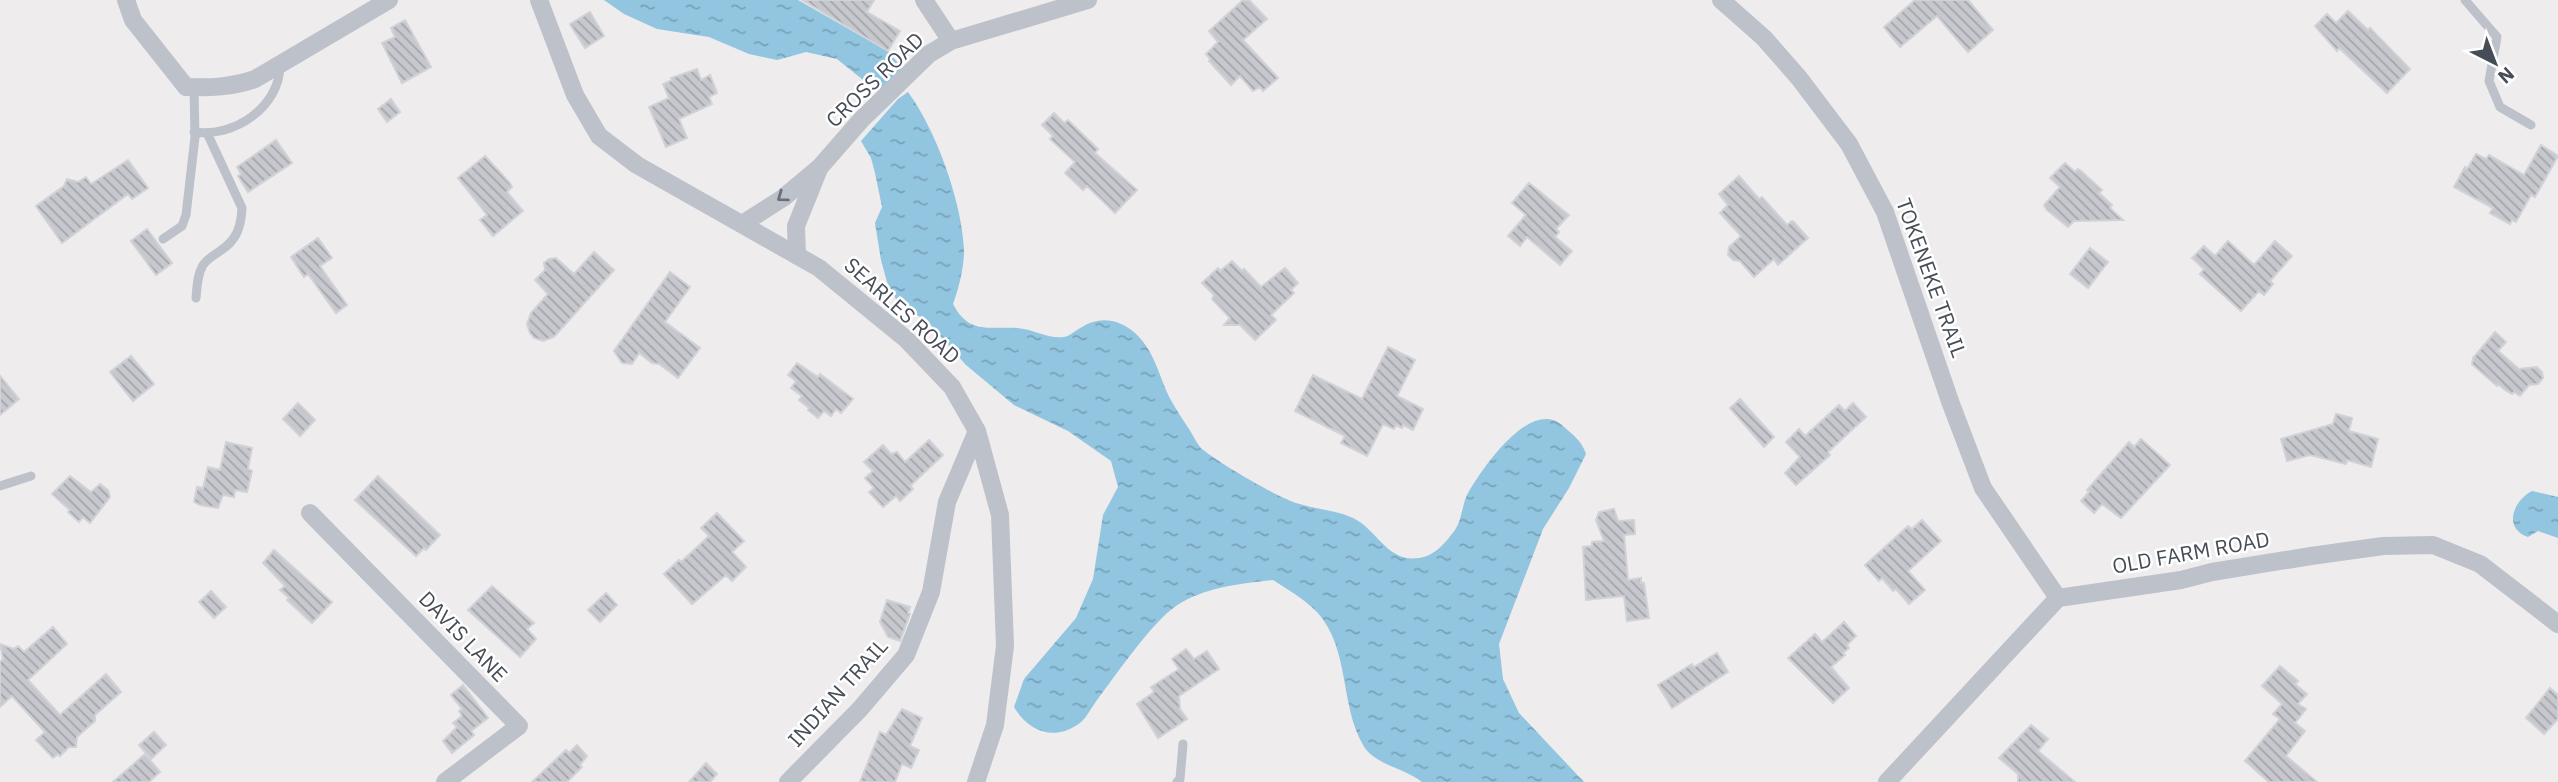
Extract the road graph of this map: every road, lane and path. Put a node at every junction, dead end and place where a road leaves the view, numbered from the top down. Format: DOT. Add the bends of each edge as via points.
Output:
graph roads {
  1 [pos="127,0"];
  2 [pos="389,0"];
  3 [pos="539,0"];
  4 [pos="924,0"];
  5 [pos="1088,0"];
  6 [pos="1721,0"];
  7 [pos="2465,0"];
  8 [pos="951,41"];
  9 [pos="280,65"];
  10 [pos="194,88"];
  11 [pos="2531,125"];
  12 [pos="194,132"];
  13 [pos="208,135"];
  14 [pos="820,167"];
  15 [pos="742,224"];
  16 [pos="163,239"];
  17 [pos="797,256"];
  18 [pos="196,298"];
  19 [pos="977,431"];
  20 [pos="31,476"];
  21 [pos="0,486"];
  22 [pos="310,513"];
  23 [pos="2058,598"];
  24 [pos="2558,624"];
  25 [pos="1183,744"];
  26 [pos="445,782"];
  27 [pos="788,782"];
  28 [pos="976,782"];
  29 [pos="1177,782"];
  30 [pos="1886,782"];
  1 -- 10 [label="street" via="133,20 171,71 186,88"];
  2 -- 9 [label="street"];
  3 -- 15 [label="street, SEARLES ROAD" via="575,95 599,136 637,165"];
  4 -- 8 [label="street"];
  5 -- 8 [label="street, CROSS ROAD"];
  6 -- 23 [label="street, TOKENEKE TRAIL" via="1764,38 1849,144 1885,212 1983,488"];
  7 -- 11 [label="lane" via="2497,37 2489,81 2500,107"];
  8 -- 14 [label="street, CROSS ROAD" via="929,54"];
  9 -- 10 [label="street" via="236,85"];
  9 -- 13 [label="lane" via="280,78 264,105 245,124"];
  10 -- 12 [label="lane"];
  12 -- 13 [label="lane"];
  12 -- 16 [label="lane" via="187,215 182,226"];
  13 -- 18 [label="lane" via="242,208 242,220 233,240 203,265"];
  14 -- 15 [label="street, CROSS ROAD, one-way"];
  14 -- 17 [label="street, CROSS ROAD" via="796,226"];
  15 -- 17 [label="street, SEARLES ROAD"];
  17 -- 19 [label="street, SEARLES ROAD" via="819,268 906,339 952,387"];
  19 -- 27 [label="street, INDIAN TRAIL" via="947,502 931,592 906,655"];
  19 -- 28 [label="street, SEARLES ROAD" via="1000,515 1005,646 995,725"];
  20 -- 21 [label="lane"];
  22 -- 26 [label="street, DAVIS LANE" via="519,726"];
  23 -- 24 [label="street, OLD FARM ROAD" via="2323,554 2433,545 2480,565"];
  23 -- 30 [label="street"];
  25 -- 29 [label="lane"];
}
